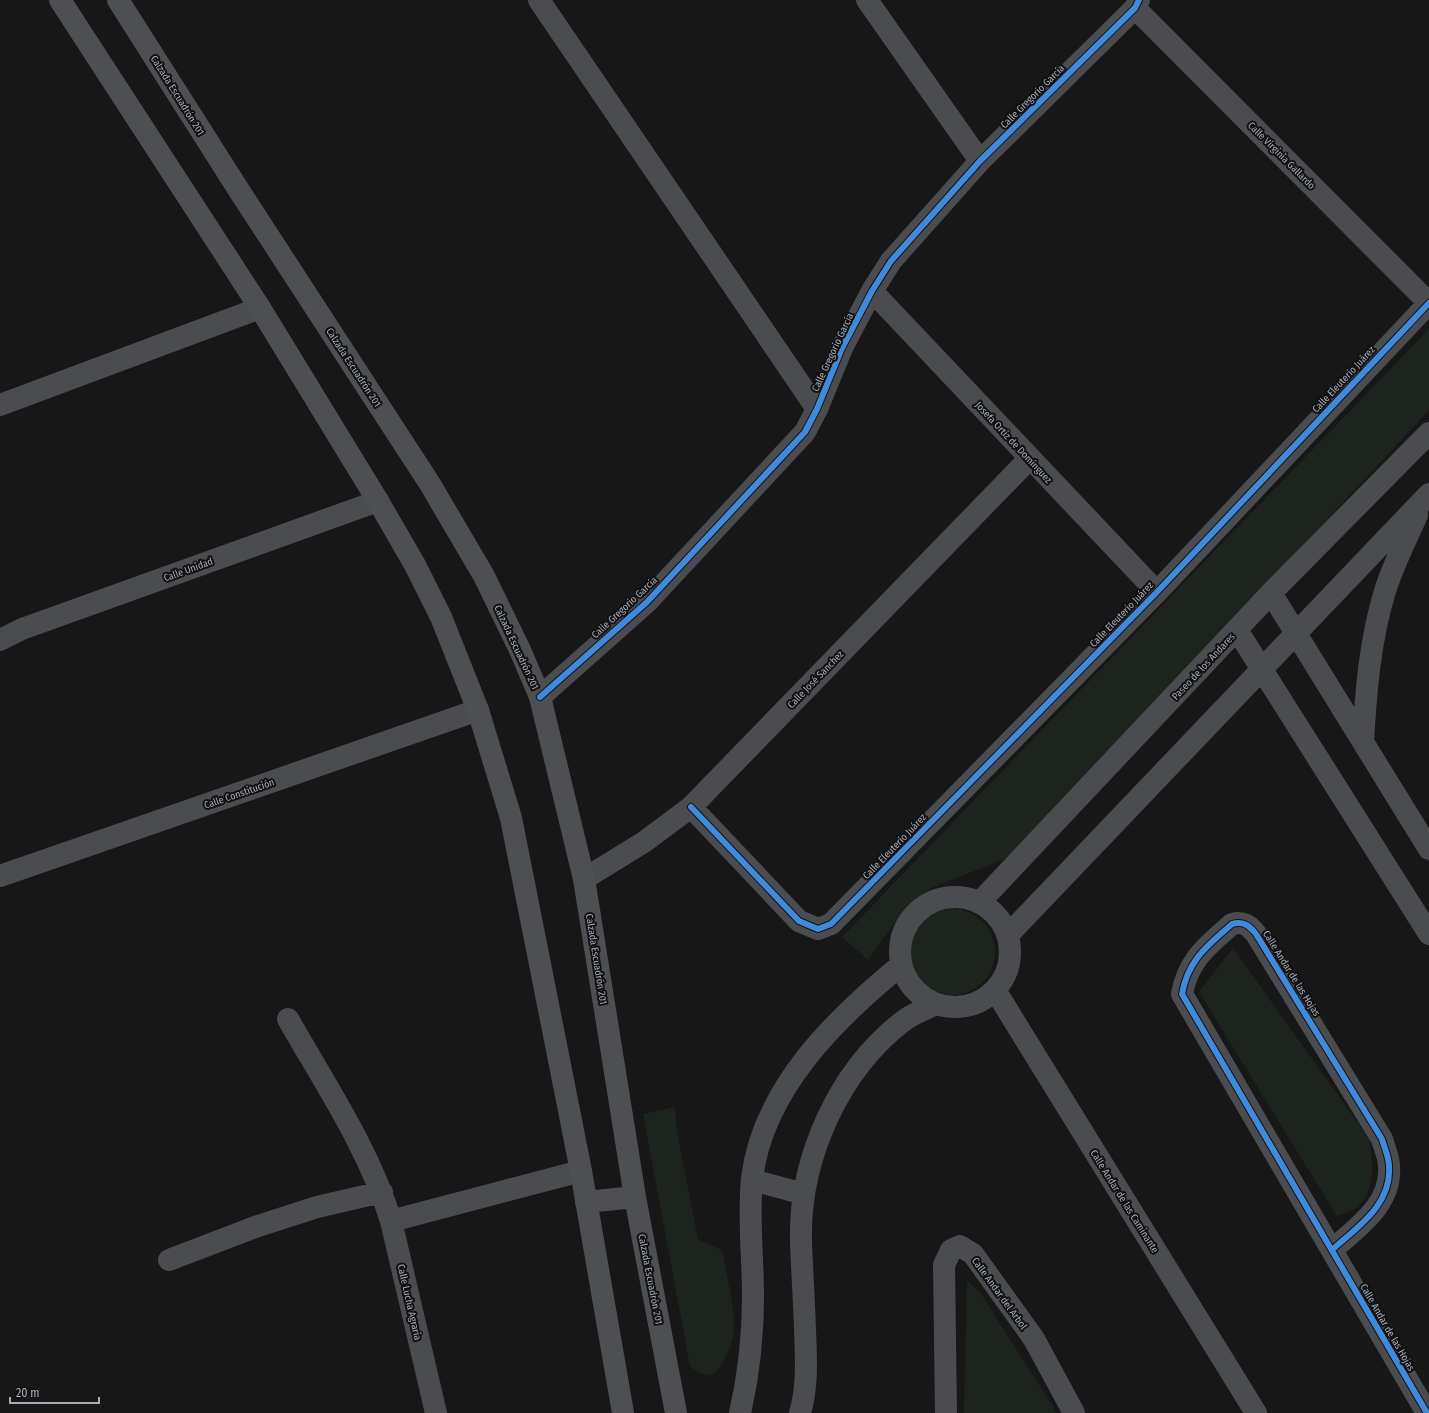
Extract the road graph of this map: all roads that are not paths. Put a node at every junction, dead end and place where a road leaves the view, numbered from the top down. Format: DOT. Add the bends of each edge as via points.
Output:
graph roads {
  1 [pos="60,0"];
  2 [pos="118,0"];
  3 [pos="539,0"];
  4 [pos="867,0"];
  5 [pos="1137,4"];
  6 [pos="980,161"];
  7 [pos="872,291"];
  8 [pos="1429,303"];
  9 [pos="260,308"];
  10 [pos="0,404"];
  11 [pos="817,409"];
  12 [pos="1429,433"];
  13 [pos="1030,458"];
  14 [pos="1425,498"];
  15 [pos="378,501"];
  16 [pos="1157,592"];
  17 [pos="1271,593"];
  18 [pos="1237,630"];
  19 [pos="1297,634"];
  20 [pos="0,640"];
  21 [pos="1263,670"];
  22 [pos="540,697"];
  23 [pos="478,710"];
  24 [pos="1363,742"];
  25 [pos="691,806"];
  26 [pos="1429,849"];
  27 [pos="0,876"];
  28 [pos="584,879"];
  29 [pos="980,902"];
  30 [pos="1429,934"];
  31 [pos="1008,935"];
  32 [pos="901,965"];
  33 [pos="995,990"];
  34 [pos="936,1004"];
  35 [pos="288,1019"];
  36 [pos="581,1171"];
  37 [pos="752,1180"];
  38 [pos="382,1192"];
  39 [pos="804,1194"];
  40 [pos="635,1197"];
  41 [pos="586,1202"];
  42 [pos="391,1221"];
  43 [pos="1332,1250"];
  44 [pos="169,1260"];
  45 [pos="436,1413"];
  46 [pos="623,1413"];
  47 [pos="676,1413"];
  48 [pos="740,1413"];
  49 [pos="800,1413"];
  50 [pos="946,1413"];
  51 [pos="1074,1413"];
  52 [pos="1256,1413"];
  53 [pos="1427,1413"];
  1 -- 9 [label="main road"];
  2 -- 22 [label="main road, Calzada Escuadrón 201" via="430,484 484,576"];
  3 -- 11 [label="street"];
  4 -- 6 [label="street"];
  5 -- 6 [label="street, Calle Gregorio García"];
  5 -- 8 [label="street, Calle Virginia Gallardo"];
  6 -- 7 [label="street, Calle Gregorio García" via="891,261"];
  7 -- 11 [label="street, Calle Gregorio García" via="842,348"];
  7 -- 13 [label="street, Josefa Ortiz de Domínguez"];
  8 -- 16 [label="street, Calle Eleuterio Juárez"];
  9 -- 10 [label="street"];
  9 -- 15 [label="main road"];
  11 -- 22 [label="street, Calle Gregorio García" via="805,432 648,602"];
  12 -- 17 [label="street, Paseo de los Andares"];
  13 -- 16 [label="street, Josefa Ortiz de Domínguez"];
  13 -- 25 [label="street, Calle José Sanchez"];
  14 -- 19 [label="street"];
  14 -- 24 [label="street" via="1386,590 1373,640"];
  15 -- 20 [label="street, Calle Unidad" via="22,629"];
  15 -- 23 [label="main road" via="441,617"];
  16 -- 25 [label="street, Calle Eleuterio Juárez" via="831,924 818,929 799,921"];
  17 -- 18 [label="street, Paseo de los Andares"];
  17 -- 19 [label="street"];
  18 -- 21 [label="street"];
  18 -- 29 [label="street, Paseo de los Andares"];
  19 -- 21 [label="street"];
  19 -- 24 [label="street"];
  21 -- 30 [label="street"];
  21 -- 31 [label="street"];
  22 -- 28 [label="main road, Calzada Escuadrón 201"];
  23 -- 27 [label="street, Calle Constitución"];
  23 -- 36 [label="main road" via="511,818"];
  24 -- 26 [label="street"];
  25 -- 28 [label="street, Calle José Sanchez" via="644,842"];
  28 -- 40 [label="main road, Calzada Escuadrón 201"];
  29 -- 31 [label="street" via="997,916"];
  29 -- 32 [label="street" via="960,896 939,898 920,908 907,924 900,944"];
  31 -- 33 [label="street" via="1010,954 1006,973"];
  32 -- 34 [label="street" via="913,989"];
  32 -- 37 [label="street" via="866,994 832,1028 783,1093 763,1133"];
  33 -- 34 [label="street" via="967,1005 952,1007"];
  33 -- 52 [label="street, Calle Andar de las Caminante"];
  34 -- 39 [label="street" via="907,1018 860,1066 835,1103 817,1142"];
  35 -- 38 [label="street, Calle Lucha Agraria" via="369,1163"];
  36 -- 41 [label="main road"];
  36 -- 42 [label="street"];
  37 -- 39 [label="street"];
  37 -- 48 [label="street" via="752,1343"];
  38 -- 42 [label="street, Calle Lucha Agraria"];
  38 -- 44 [label="street" via="317,1207 255,1227"];
  39 -- 49 [label="street" via="801,1238 806,1363"];
  40 -- 41 [label="main road"];
  40 -- 47 [label="main road, Calzada Escuadrón 201"];
  41 -- 46 [label="main road"];
  42 -- 45 [label="street, Calle Lucha Agraria"];
  43 -- 43 [label="street, Calle Andar de las Hojas" via="1182,994 1185,977 1196,957 1232,924 1239,922 1249,925 1256,934 1382,1139 1390,1166 1386,1190 1378,1207"];
  43 -- 53 [label="street, Calle Andar de las Hojas"];
  50 -- 51 [label="street, Calle Andar del Arbol" via="944,1265 951,1250 960,1246 973,1254 1034,1339"];
}
